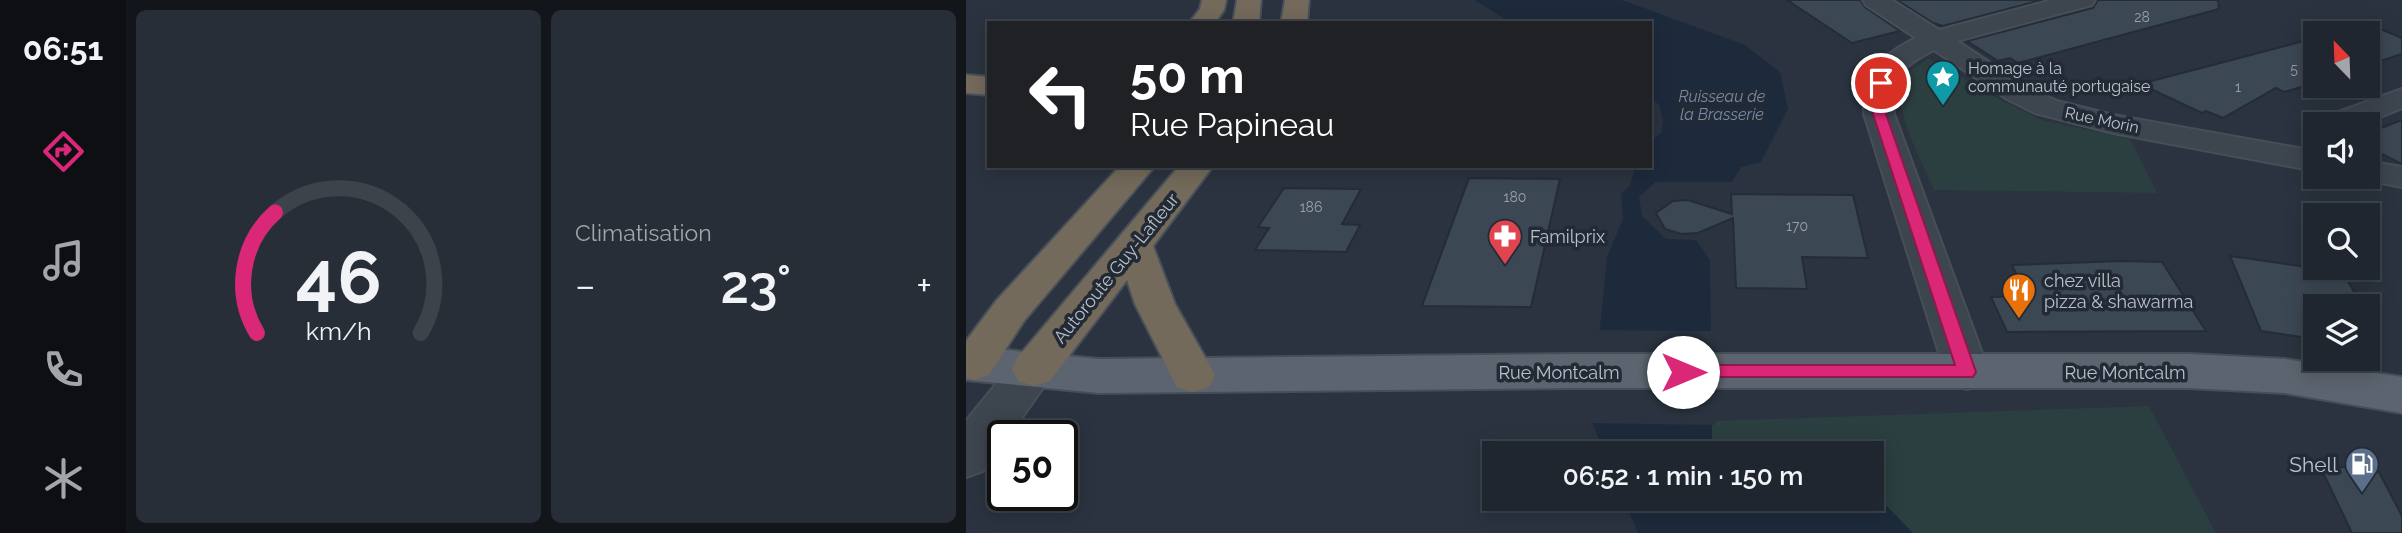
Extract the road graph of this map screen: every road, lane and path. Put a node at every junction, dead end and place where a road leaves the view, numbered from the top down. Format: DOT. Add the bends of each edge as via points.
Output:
graph roads {
  1 [pos="1214,0"];
  2 [pos="1249,0"];
  3 [pos="1297,0"];
  4 [pos="1875,0"];
  5 [pos="2083,0"];
  6 [pos="1203,21"];
  7 [pos="1246,21"];
  8 [pos="1294,21"];
  9 [pos="1934,40"];
  10 [pos="966,84"];
  11 [pos="987,86"];
  12 [pos="2402,98"];
  13 [pos="2366,112"];
  14 [pos="2303,138"];
  15 [pos="2269,152"];
  16 [pos="2303,159"];
  17 [pos="1137,168"];
  18 [pos="1195,168"];
  19 [pos="2380,173"];
  20 [pos="2402,177"];
  21 [pos="1134,244"];
  22 [pos="969,367"];
  23 [pos="1034,369"];
  24 [pos="1967,372"];
  25 [pos="1194,375"];
  26 [pos="2402,395"];
  27 [pos="966,457"];
  1 -- 6 [label="highway"];
  2 -- 7 [label="highway"];
  3 -- 8 [label="highway"];
  4 -- 9 [label="street, Rue Morin"];
  5 -- 9 [label="street"];
  9 -- 15 [label="street, Rue Morin" via="2017,93 2059,111"];
  9 -- 24 [label="street" via="1891,65 1881,83 1878,104"];
  10 -- 11 [label="highway"];
  12 -- 13 [label="street"];
  14 -- 15 [label="street"];
  15 -- 16 [label="street, Rue Morin"];
  17 -- 22 [label="highway" via="1017,302"];
  18 -- 21 [label="highway, Autoroute Guy-Lafleur"];
  19 -- 20 [label="street"];
  21 -- 23 [label="highway, Autoroute Guy-Lafleur"];
  21 -- 25 [label="highway" via="1155,304"];
  22 -- 23 [label="main road, Rue Montcalm"];
  23 -- 25 [label="main road, Rue Montcalm" via="1099,376"];
  23 -- 27 [label="street"];
  24 -- 25 [label="main road, Rue Montcalm"];
  24 -- 26 [label="main road, Rue Montcalm" via="2246,373 2324,380"];
}
